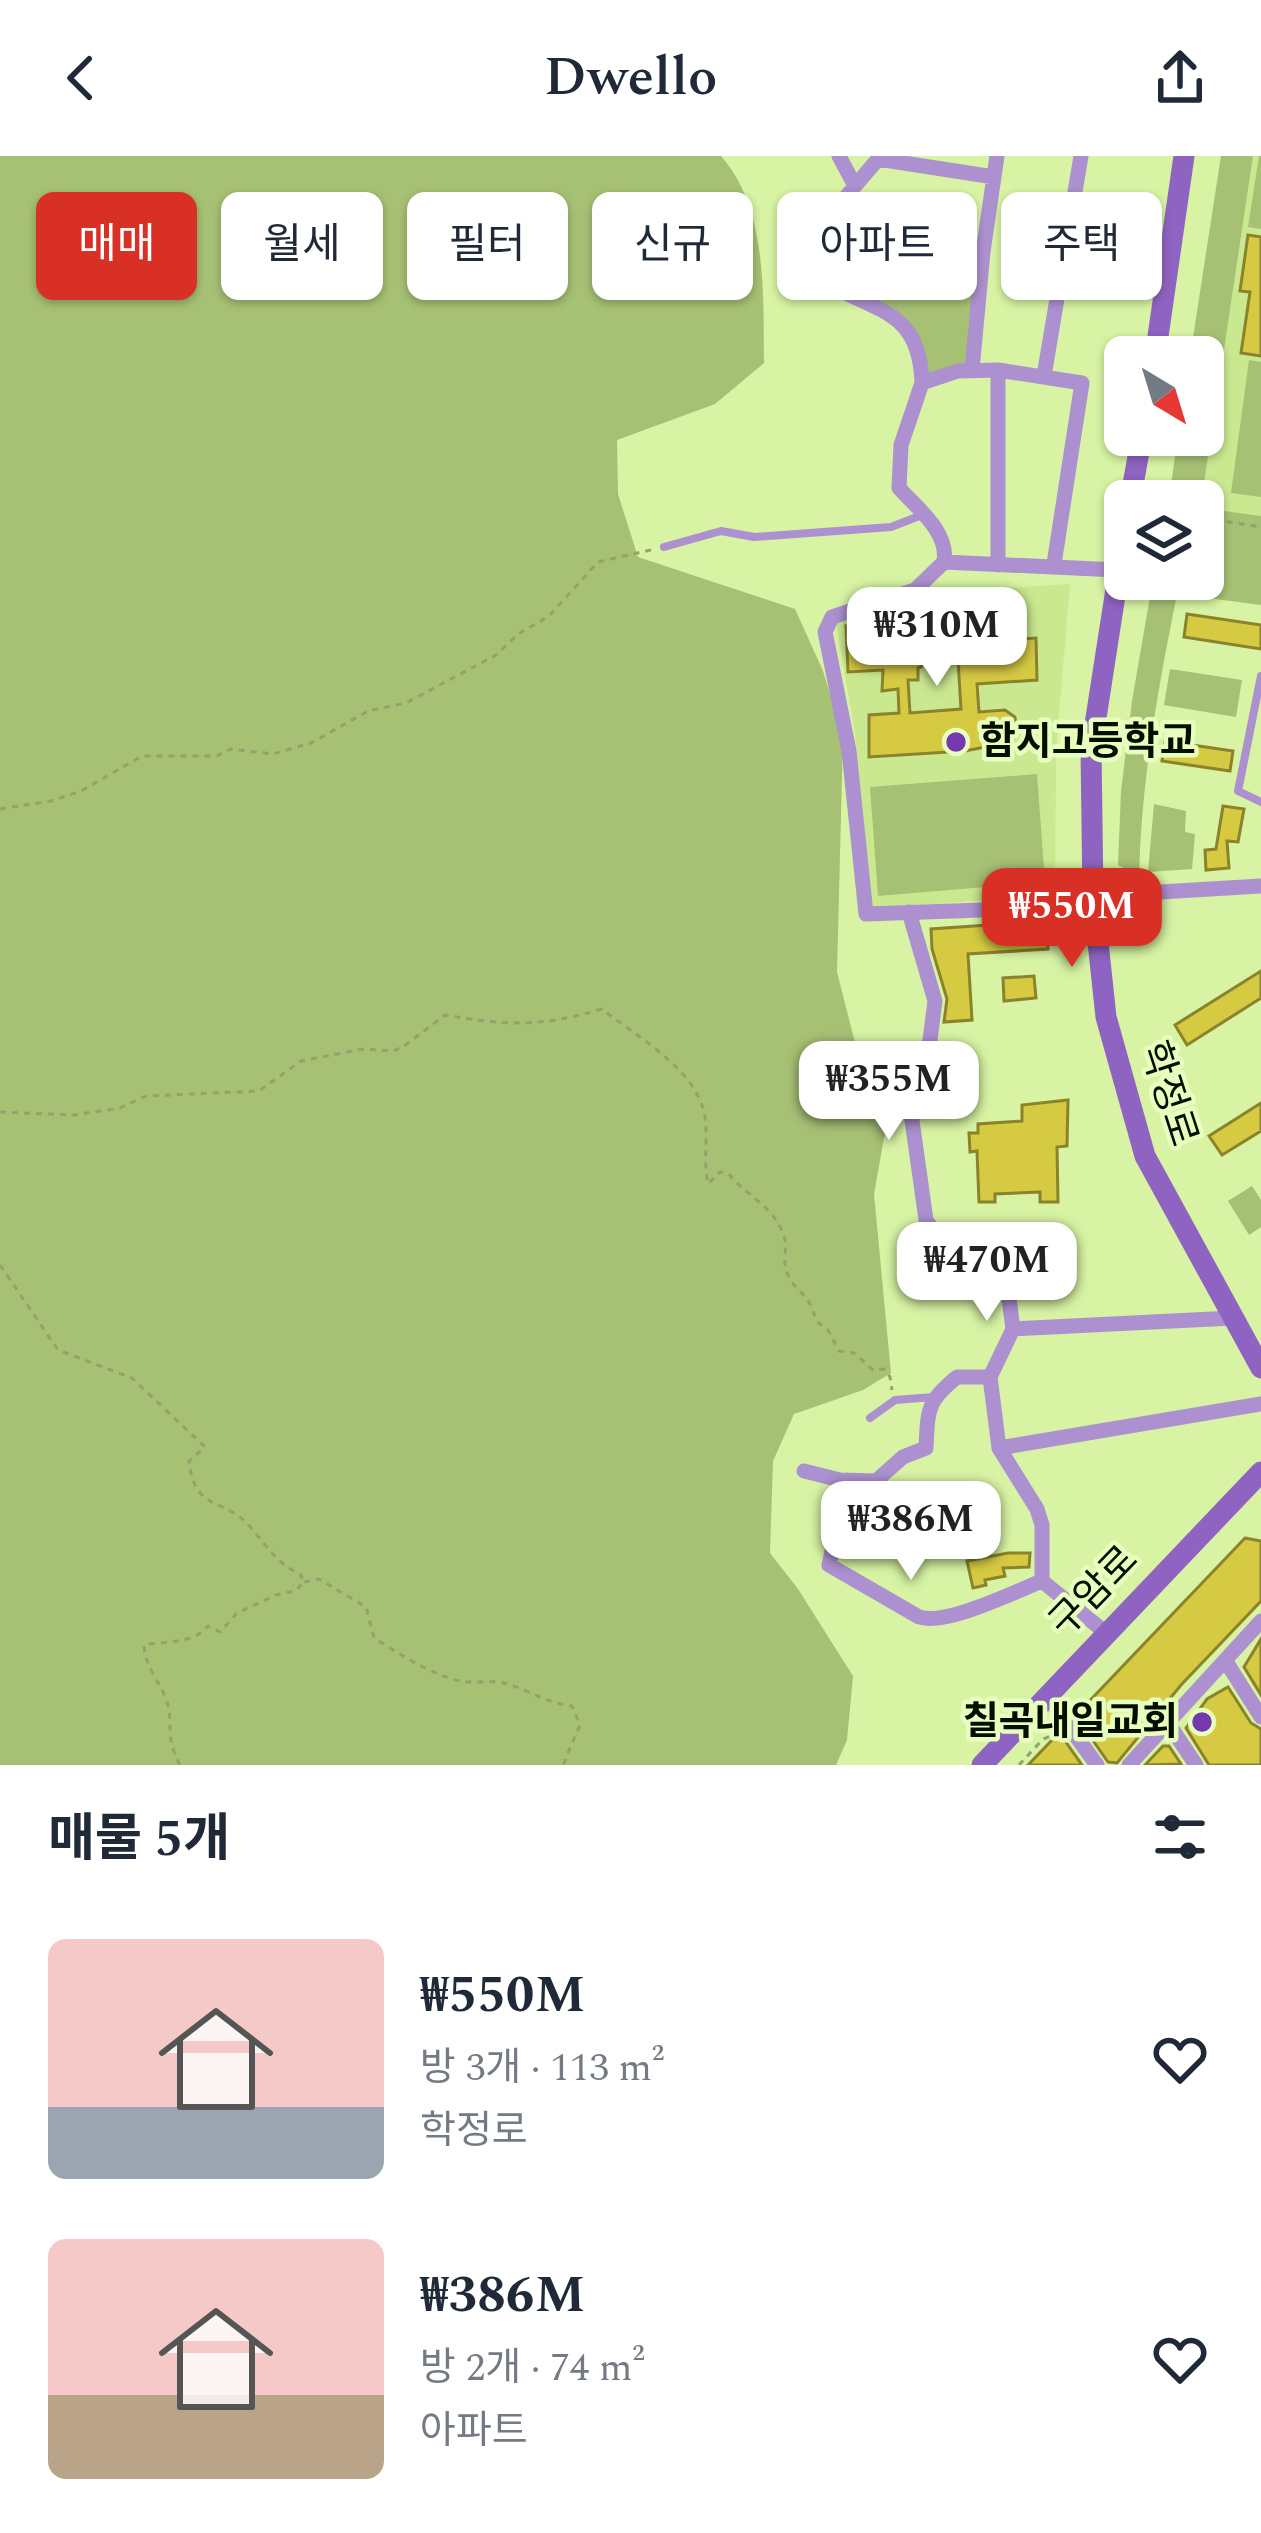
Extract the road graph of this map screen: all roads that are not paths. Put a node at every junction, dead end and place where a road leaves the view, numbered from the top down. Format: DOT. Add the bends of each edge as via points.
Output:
graph roads {
  1 [pos="839,156"];
  2 [pos="997,156"];
  3 [pos="1081,156"];
  4 [pos="1184,156"];
  5 [pos="878,158"];
  6 [pos="994,177"];
  7 [pos="855,186"];
  8 [pos="850,192"];
  9 [pos="977,251"];
  10 [pos="983,252"];
  11 [pos="860,300"];
  12 [pos="1158,336"];
  13 [pos="973,370"];
  14 [pos="998,370"];
  15 [pos="1044,376"];
  16 [pos="922,383"];
  17 [pos="924,515"];
  18 [pos="664,547"];
  19 [pos="944,562"];
  20 [pos="1054,564"];
  21 [pos="998,565"];
  22 [pos="1104,569"];
  23 [pos="1114,600"];
  24 [pos="1261,676"];
  25 [pos="1261,802"];
  26 [pos="1261,886"];
  27 [pos="1094,901"];
  28 [pos="909,912"];
  29 [pos="1234,1318"];
  30 [pos="1013,1329"];
  31 [pos="1261,1368"];
  32 [pos="990,1377"];
  33 [pos="934,1397"];
  34 [pos="1261,1404"];
  35 [pos="870,1418"];
  36 [pos="999,1448"];
  37 [pos="804,1471"];
  38 [pos="1261,1472"];
  39 [pos="848,1480"];
  40 [pos="1042,1581"];
  41 [pos="1261,1621"];
  42 [pos="1105,1632"];
  43 [pos="1225,1660"];
  44 [pos="1046,1695"];
  45 [pos="1261,1717"];
  46 [pos="1168,1723"];
  47 [pos="982,1765"];
  48 [pos="1096,1765"];
  49 [pos="1129,1765"];
  50 [pos="1196,1765"];
  1 -- 7 [label="street"];
  2 -- 6 [label="street"];
  3 -- 15 [label="street"];
  4 -- 12 [label="main road"];
  5 -- 6 [label="street"];
  5 -- 7 [label="street"];
  6 -- 10 [label="street"];
  7 -- 8 [label="street"];
  9 -- 10 [label="street"];
  10 -- 13 [label="street"];
  11 -- 16 [label="street" via="900,319 914,340"];
  13 -- 14 [label="street"];
  13 -- 16 [label="street"];
  14 -- 15 [label="street"];
  14 -- 21 [label="street"];
  15 -- 20 [label="street" via="1082,383"];
  16 -- 17 [label="street" via="901,445 899,488"];
  17 -- 18 [label="lane" via="890,527 754,537 721,531"];
  17 -- 19 [label="street" via="946,547"];
  19 -- 21 [label="street"];
  19 -- 28 [label="street" via="915,590 832,616 825,632 849,751 866,914"];
  20 -- 21 [label="street"];
  20 -- 22 [label="street"];
  23 -- 27 [label="main road, 학정로" via="1091,750"];
  24 -- 25 [label="lane" via="1238,791"];
  26 -- 27 [label="street"];
  27 -- 28 [label="street"];
  27 -- 29 [label="main road, 학정로" via="1106,1018 1145,1156"];
  28 -- 30 [label="street" via="935,1001 909,1099 926,1220 957,1264 1008,1292"];
  29 -- 30 [label="street"];
  29 -- 31 [label="main road, 학정로"];
  30 -- 32 [label="street"];
  32 -- 33 [label="street" via="957,1377"];
  32 -- 36 [label="street"];
  33 -- 35 [label="lane" via="895,1400"];
  33 -- 39 [label="street" via="926,1448 876,1481"];
  34 -- 36 [label="street"];
  36 -- 40 [label="street" via="1037,1509"];
  37 -- 39 [label="street"];
  38 -- 42 [label="main road, 구암로"];
  39 -- 40 [label="street" via="829,1565 919,1617"];
  40 -- 42 [label="street"];
  41 -- 43 [label="street"];
  42 -- 44 [label="main road, 구암로"];
  43 -- 45 [label="street"];
  43 -- 46 [label="street"];
  44 -- 47 [label="main road, 구암로"];
  44 -- 48 [label="street"];
  46 -- 49 [label="street"];
  46 -- 50 [label="street"];
}
